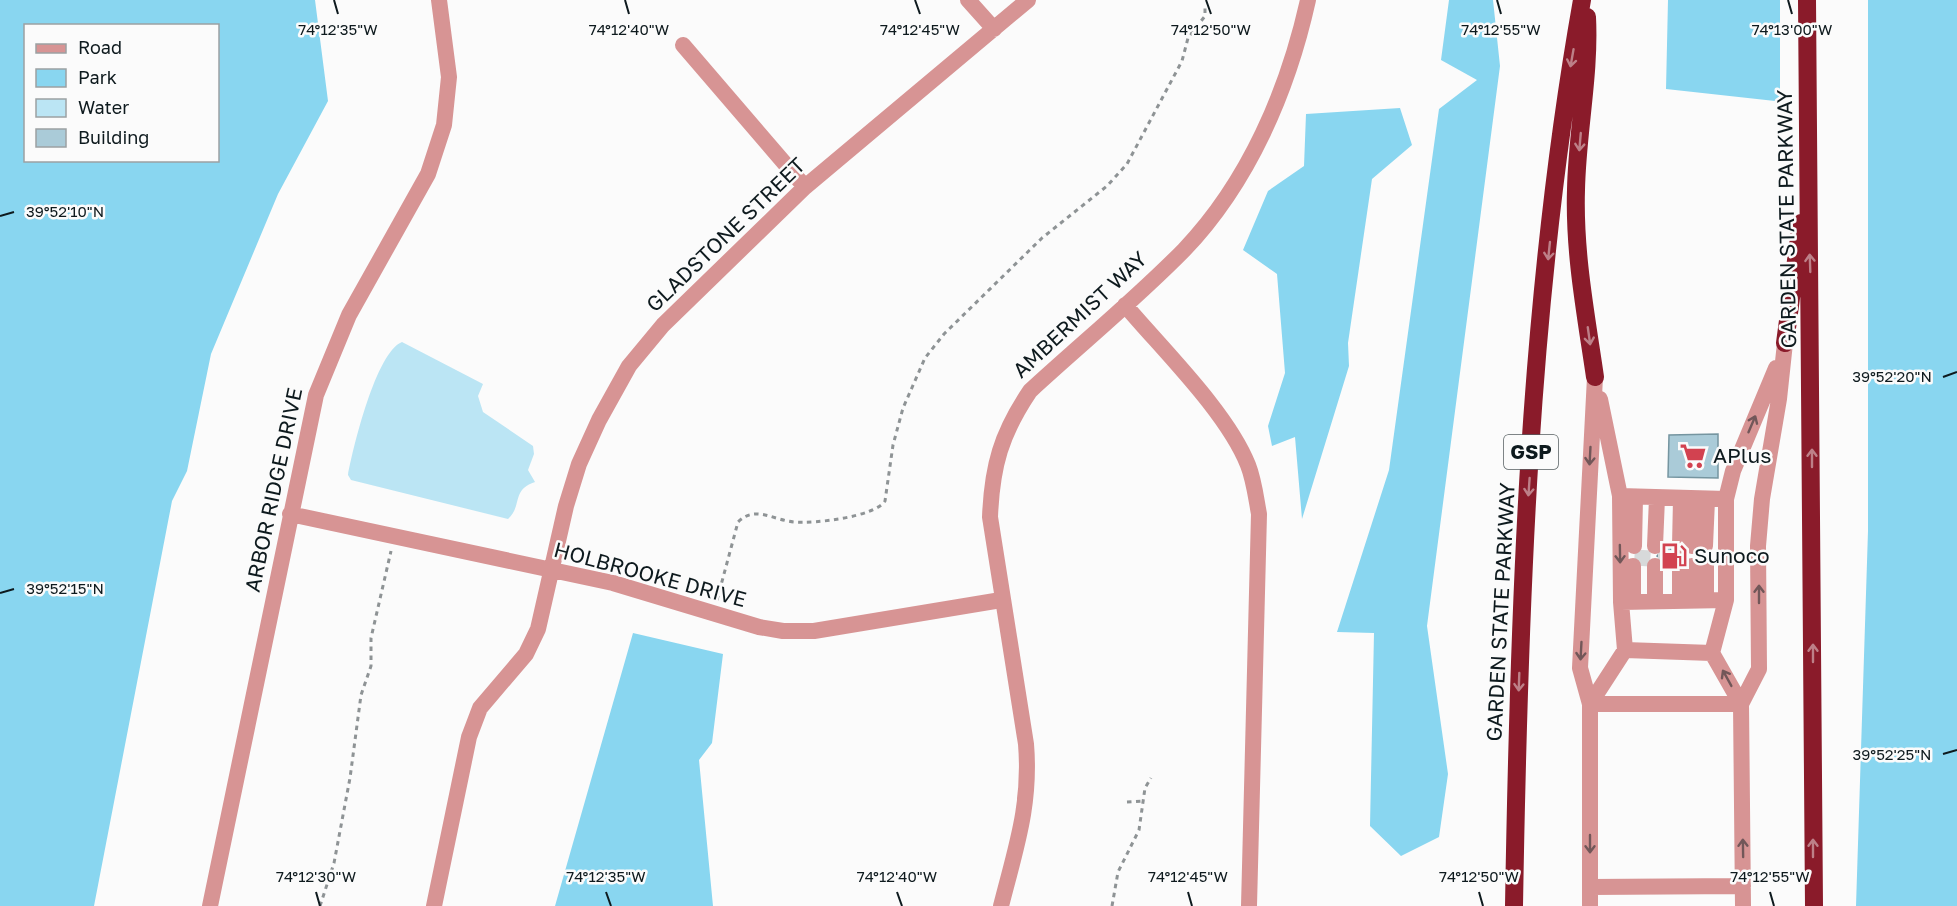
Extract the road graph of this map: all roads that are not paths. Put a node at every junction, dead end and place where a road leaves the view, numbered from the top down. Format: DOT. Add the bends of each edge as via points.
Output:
graph roads {
  1 [pos="439,0"];
  2 [pos="968,0"];
  3 [pos="1028,0"];
  4 [pos="1308,0"];
  5 [pos="1584,0"];
  6 [pos="1807,0"];
  7 [pos="994,29"];
  8 [pos="683,45"];
  9 [pos="805,187"];
  10 [pos="1807,191"];
  11 [pos="1125,305"];
  12 [pos="1785,343"];
  13 [pos="1595,377"];
  14 [pos="1675,499"];
  15 [pos="290,514"];
  16 [pos="1674,546"];
  17 [pos="1674,566"];
  18 [pos="552,571"];
  19 [pos="1001,600"];
  20 [pos="1674,601"];
  21 [pos="1625,650"];
  22 [pos="1712,653"];
  23 [pos="1590,704"];
  24 [pos="1741,704"];
  25 [pos="1743,886"];
  26 [pos="1590,887"];
  27 [pos="210,906"];
  28 [pos="434,906"];
  29 [pos="1001,906"];
  30 [pos="1249,906"];
  31 [pos="1514,906"];
  32 [pos="1590,906"];
  33 [pos="1743,906"];
  34 [pos="1814,906"];
  1 -- 15 [label="street, ARBOR RIDGE DRIVE" via="449,77 444,125 428,174 349,315 320,386"];
  2 -- 7 [label="street"];
  3 -- 7 [label="street, GLADSTONE STREET"];
  4 -- 11 [label="street, AMBERMIST WAY" via="1293,61 1273,112 1245,166 1185,249"];
  5 -- 13 [label="highway, one-way" via="1588,51 1576,225"];
  5 -- 31 [label="highway, GARDEN STATE PARKWAY / GSP, one-way" via="1567,85 1538,356 1522,596"];
  6 -- 10 [label="highway, GARDEN STATE PARKWAY"];
  7 -- 9 [label="street, GLADSTONE STREET"];
  8 -- 9 [label="street"];
  9 -- 18 [label="street, GLADSTONE STREET" via="663,325 629,366 579,464"];
  10 -- 12 [label="highway" via="1794,259"];
  34 -- 10 [label="highway, GARDEN STATE PARKWAY, one-way" via="1811,293"];
  11 -- 19 [label="street, AMBERMIST WAY" via="1030,391 998,450 990,518"];
  11 -- 30 [label="street" via="1221,418 1248,465 1255,494 1258,514"];
  14 -- 12 [label="street, one-way" via="1733,471"];
  24 -- 12 [label="street, one-way" via="1759,669 1758,546"];
  13 -- 14 [label="street"];
  13 -- 23 [label="street, one-way" via="1580,669"];
  14 -- 16 [label="street"];
  14 -- 16 [label="street"];
  14 -- 16 [label="street"];
  14 -- 16 [label="street"];
  14 -- 20 [label="street, one-way"];
  14 -- 20 [label="street"];
  15 -- 18 [label="street, HOLBROOKE DRIVE"];
  15 -- 27 [label="street, ARBOR RIDGE DRIVE"];
  17 -- 20 [label="street"];
  17 -- 20 [label="street"];
  17 -- 20 [label="street"];
  17 -- 20 [label="street"];
  18 -- 19 [label="street, HOLBROOKE DRIVE" via="613,583 775,630 814,631"];
  18 -- 28 [label="street" via="538,628 526,654 480,708 469,737"];
  19 -- 29 [label="street, AMBERMIST WAY" via="1029,777 1023,820"];
  20 -- 21 [label="street"];
  20 -- 22 [label="street"];
  21 -- 22 [label="street"];
  21 -- 23 [label="street"];
  24 -- 22 [label="street, one-way"];
  23 -- 24 [label="street"];
  23 -- 26 [label="street, one-way"];
  25 -- 24 [label="street, one-way"];
  25 -- 26 [label="street"];
  25 -- 33 [label="street"];
  26 -- 32 [label="street"];
}
